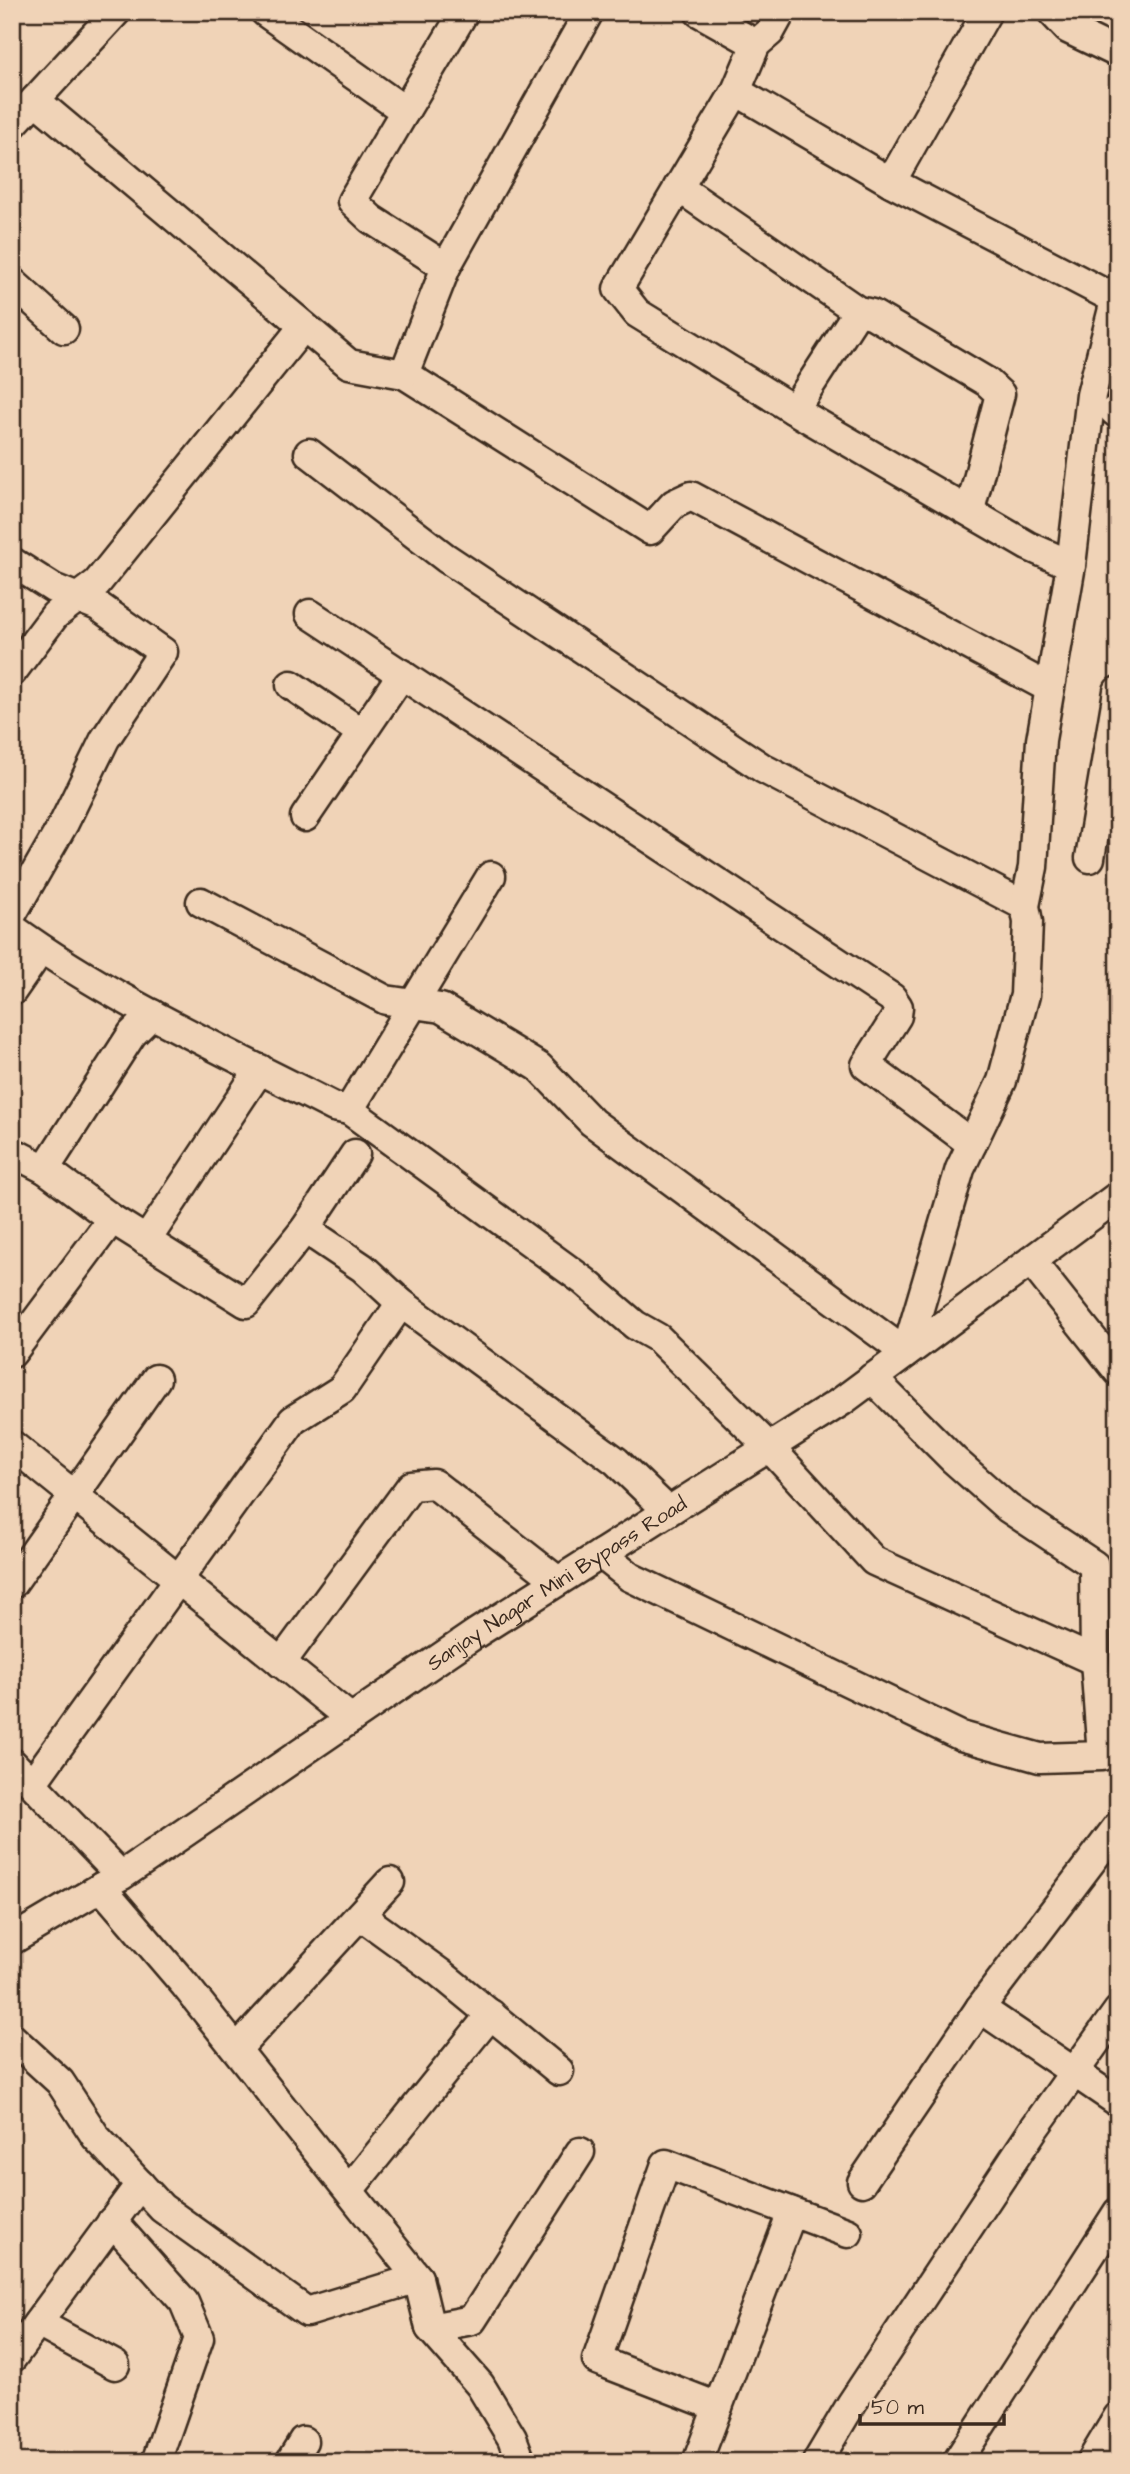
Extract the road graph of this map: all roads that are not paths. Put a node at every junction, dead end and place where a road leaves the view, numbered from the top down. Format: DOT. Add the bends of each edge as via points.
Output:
graph roads {
  1 [pos="116,12"];
  2 [pos="265,12"];
  3 [pos="464,12"];
  4 [pos="589,12"];
  5 [pos="699,12"];
  6 [pos="781,12"];
  7 [pos="987,12"];
  8 [pos="1052,12"];
  9 [pos="756,44"];
  10 [pos="1118,53"];
  11 [pos="736,91"];
  12 [pos="35,100"];
  13 [pos="405,111"];
  14 [pos="12,125"];
  15 [pos="891,182"];
  16 [pos="678,187"];
  17 [pos="446,267"];
  18 [pos="12,282"];
  19 [pos="1116,294"];
  20 [pos="858,311"];
  21 [pos="303,327"];
  22 [pos="64,329"];
  23 [pos="404,374"];
  24 [pos="794,410"];
  25 [pos="309,453"];
  26 [pos="970,510"];
  27 [pos="12,562"];
  28 [pos="1071,565"];
  29 [pos="77,600"];
  30 [pos="310,614"];
  31 [pos="12,672"];
  32 [pos="402,674"];
  33 [pos="291,685"];
  34 [pos="1049,688"];
  35 [pos="1118,691"];
  36 [pos="362,733"];
  37 [pos="1111,764"];
  38 [pos="305,817"];
  39 [pos="1090,858"];
  40 [pos="491,876"];
  41 [pos="201,902"];
  42 [pos="1025,906"];
  43 [pos="12,914"];
  44 [pos="12,928"];
  45 [pos="41,949"];
  46 [pos="12,991"];
  47 [pos="412,1004"];
  48 [pos="152,1014"];
  49 [pos="260,1069"];
  50 [pos="349,1110"];
  51 [pos="972,1144"];
  52 [pos="12,1152"];
  53 [pos="355,1154"];
  54 [pos="45,1169"];
  55 [pos="1118,1196"];
  56 [pos="112,1219"];
  57 [pos="305,1229"];
  58 [pos="146,1241"];
  59 [pos="1031,1261"];
  60 [pos="401,1303"];
  61 [pos="12,1353"];
  62 [pos="906,1353"];
  63 [pos="1118,1371"];
  64 [pos="872,1378"];
  65 [pos="156,1379"];
  66 [pos="12,1445"];
  67 [pos="769,1447"];
  68 [pos="74,1497"];
  69 [pos="668,1511"];
  70 [pos="601,1554"];
  71 [pos="177,1579"];
  72 [pos="558,1581"];
  73 [pos="12,1584"];
  74 [pos="1095,1661"];
  75 [pos="281,1663"];
  76 [pos="351,1719"];
  77 [pos="1110,1755"];
  78 [pos="12,1763"];
  79 [pos="33,1782"];
  80 [pos="1118,1826"];
  81 [pos="111,1882"];
  82 [pos="390,1882"];
  83 [pos="360,1915"];
  84 [pos="12,1940"];
  85 [pos="980,2008"];
  86 [pos="1118,2011"];
  87 [pos="491,2014"];
  88 [pos="12,2038"];
  89 [pos="237,2049"];
  90 [pos="559,2071"];
  91 [pos="1074,2073"];
  92 [pos="1118,2102"];
  93 [pos="580,2152"];
  94 [pos="862,2182"];
  95 [pos="140,2184"];
  96 [pos="350,2189"];
  97 [pos="1118,2211"];
  98 [pos="792,2212"];
  99 [pos="113,2221"];
  100 [pos="848,2233"];
  101 [pos="418,2278"];
  102 [pos="38,2322"];
  103 [pos="430,2328"];
  104 [pos="12,2358"];
  105 [pos="115,2365"];
  106 [pos="718,2407"];
  107 [pos="1118,2417"];
  108 [pos="156,2462"];
  109 [pos="521,2462"];
  110 [pos="697,2462"];
  111 [pos="817,2462"];
  112 [pos="957,2462"];
  113 [pos="1091,2462"];
  1 -- 12 [label="street"];
  2 -- 13 [label="street"];
  3 -- 13 [label="street"];
  4 -- 17 [label="street"];
  5 -- 9 [label="street"];
  6 -- 9 [label="street" via="770,32"];
  7 -- 15 [label="street"];
  8 -- 10 [label="street" via="1068,29"];
  9 -- 11 [label="street"];
  11 -- 15 [label="street"];
  11 -- 16 [label="street"];
  12 -- 14 [label="street"];
  12 -- 21 [label="street"];
  13 -- 17 [label="street" via="352,201 371,219"];
  15 -- 19 [label="street"];
  16 -- 20 [label="street"];
  16 -- 24 [label="street" via="618,289 637,313"];
  17 -- 23 [label="street"];
  18 -- 22 [label="street"];
  19 -- 28 [label="street" via="1091,395"];
  20 -- 24 [label="street"];
  20 -- 26 [label="street" via="872,314 1000,394"];
  21 -- 23 [label="street" via="349,364"];
  21 -- 29 [label="street" via="97,583"];
  23 -- 34 [label="street" via="650,530 674,504 691,496"];
  24 -- 26 [label="street"];
  25 -- 42 [label="street" via="446,558 764,769"];
  26 -- 28 [label="street" via="1028,546"];
  27 -- 29 [label="street"];
  28 -- 34 [label="street"];
  29 -- 31 [label="street" via="55,615"];
  29 -- 43 [label="street" via="98,606 163,652 105,738"];
  30 -- 32 [label="street"];
  32 -- 36 [label="street"];
  32 -- 51 [label="street" via="892,998 897,1016 866,1065"];
  33 -- 36 [label="street"];
  34 -- 42 [label="street" via="1033,867"];
  35 -- 37 [label="street"];
  36 -- 38 [label="street"];
  37 -- 39 [label="street"];
  40 -- 47 [label="street"];
  41 -- 47 [label="street" via="386,1000"];
  42 -- 51 [label="street" via="1026,995 1002,1081"];
  44 -- 45 [label="street"];
  45 -- 46 [label="street"];
  45 -- 48 [label="street"];
  47 -- 50 [label="street"];
  47 -- 62 [label="street" via="442,1008 539,1067 592,1122"];
  48 -- 49 [label="street"];
  48 -- 54 [label="street" via="132,1034"];
  49 -- 50 [label="street" via="334,1107"];
  49 -- 58 [label="street"];
  50 -- 67 [label="street" via="658,1338"];
  51 -- 62 [label="street" via="960,1169"];
  52 -- 54 [label="street"];
  53 -- 57 [label="street"];
  54 -- 56 [label="street"];
  55 -- 59 [label="street, Sanjay Nagar Mini Bypass Road"];
  56 -- 58 [label="street"];
  56 -- 61 [label="street"];
  57 -- 58 [label="street" via="246,1303"];
  57 -- 60 [label="street" via="363,1268"];
  59 -- 62 [label="street, Sanjay Nagar Mini Bypass Road"];
  59 -- 63 [label="street"];
  60 -- 69 [label="street" via="616,1461"];
  60 -- 71 [label="street" via="342,1389 293,1420"];
  62 -- 64 [label="street, Sanjay Nagar Mini Bypass Road"];
  64 -- 67 [label="street, Sanjay Nagar Mini Bypass Road"];
  64 -- 74 [label="street" via="1008,1507 1094,1565"];
  65 -- 68 [label="street"];
  66 -- 68 [label="street"];
  67 -- 69 [label="street, Sanjay Nagar Mini Bypass Road"];
  67 -- 74 [label="street" via="874,1561"];
  68 -- 71 [label="street"];
  68 -- 73 [label="street"];
  69 -- 70 [label="street, Sanjay Nagar Mini Bypass Road"];
  70 -- 72 [label="street, Sanjay Nagar Mini Bypass Road"];
  70 -- 77 [label="street" via="630,1577 961,1735 1040,1758"];
  71 -- 75 [label="street"];
  71 -- 79 [label="street"];
  72 -- 75 [label="street" via="433,1484 411,1486"];
  72 -- 76 [label="street, Sanjay Nagar Mini Bypass Road"];
  74 -- 77 [label="street"];
  75 -- 76 [label="street"];
  76 -- 81 [label="street, Sanjay Nagar Mini Bypass Road"];
  78 -- 79 [label="street"];
  79 -- 81 [label="street"];
  80 -- 85 [label="street"];
  81 -- 84 [label="street, Sanjay Nagar Mini Bypass Road"];
  81 -- 89 [label="street"];
  82 -- 83 [label="street"];
  83 -- 87 [label="street"];
  83 -- 89 [label="street"];
  85 -- 91 [label="street"];
  85 -- 94 [label="street"];
  86 -- 91 [label="street"];
  87 -- 90 [label="street"];
  87 -- 96 [label="street"];
  88 -- 95 [label="street" via="60,2082 96,2137"];
  89 -- 96 [label="street"];
  91 -- 92 [label="street"];
  91 -- 111 [label="street"];
  93 -- 103 [label="street" via="472,2320"];
  95 -- 99 [label="street"];
  95 -- 101 [label="street" via="162,2208 307,2312"];
  96 -- 101 [label="street"];
  97 -- 112 [label="street"];
  98 -- 100 [label="street"];
  98 -- 106 [label="street"];
  98 -- 106 [label="street" via="666,2164 597,2360"];
  99 -- 102 [label="street"];
  99 -- 108 [label="street" via="184,2302 199,2337"];
  101 -- 103 [label="street"];
  102 -- 104 [label="street"];
  102 -- 105 [label="street"];
  103 -- 109 [label="street" via="480,2385"];
  106 -- 110 [label="street"];
  107 -- 113 [label="street"];
}
